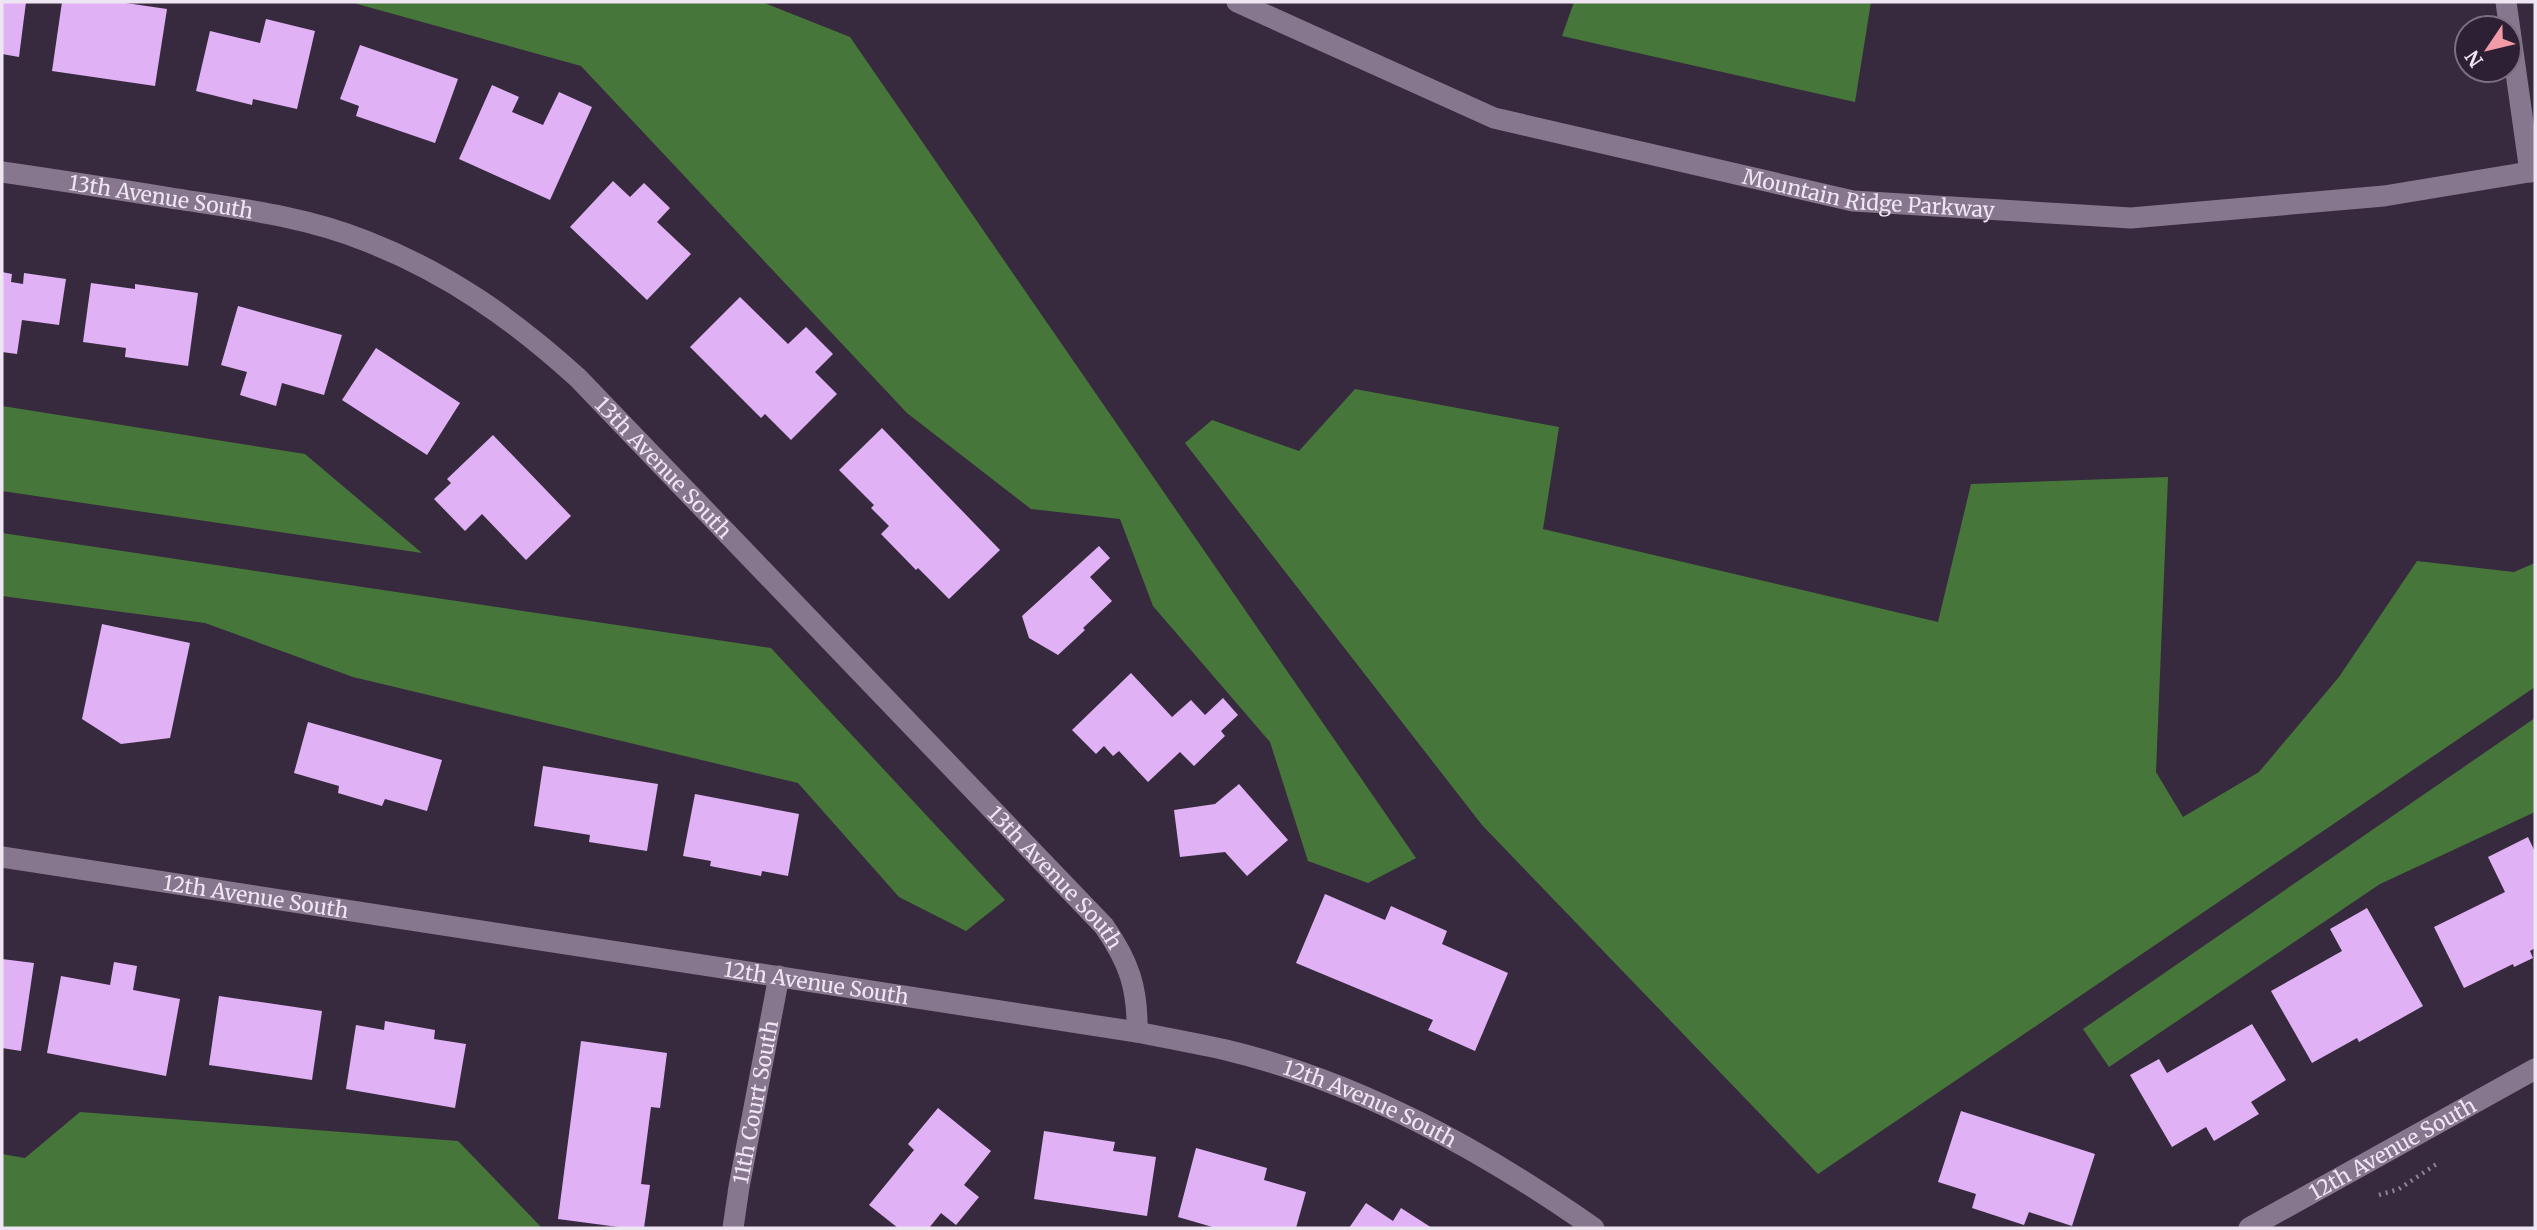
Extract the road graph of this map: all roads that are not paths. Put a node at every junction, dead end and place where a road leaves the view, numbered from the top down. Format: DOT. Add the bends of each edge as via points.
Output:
graph roads {
  1 [pos="1237,2"];
  2 [pos="2506,2"];
  3 [pos="2,172"];
  4 [pos="2532,172"];
  5 [pos="2,857"];
  6 [pos="779,976"];
  7 [pos="1136,1032"];
  8 [pos="2535,1069"];
  9 [pos="733,1228"];
  10 [pos="1594,1228"];
  11 [pos="2249,1228"];
  1 -- 4 [label="street, Mountain Ridge Parkway" via="1494,118 1853,201 2131,218 2384,195"];
  2 -- 4 [label="street, Mountain Ridge Parkway"];
  3 -- 7 [label="street, 13th Avenue South" via="319,225 408,259 496,309 578,378 1104,926 1130,973"];
  5 -- 6 [label="street, 12th Avenue South"];
  6 -- 7 [label="street, 12th Avenue South"];
  6 -- 9 [label="street, 11th Court South"];
  7 -- 10 [label="street, 12th Avenue South" via="1284,1068 1397,1112 1507,1170"];
  8 -- 11 [label="street, 12th Avenue South"];
}
